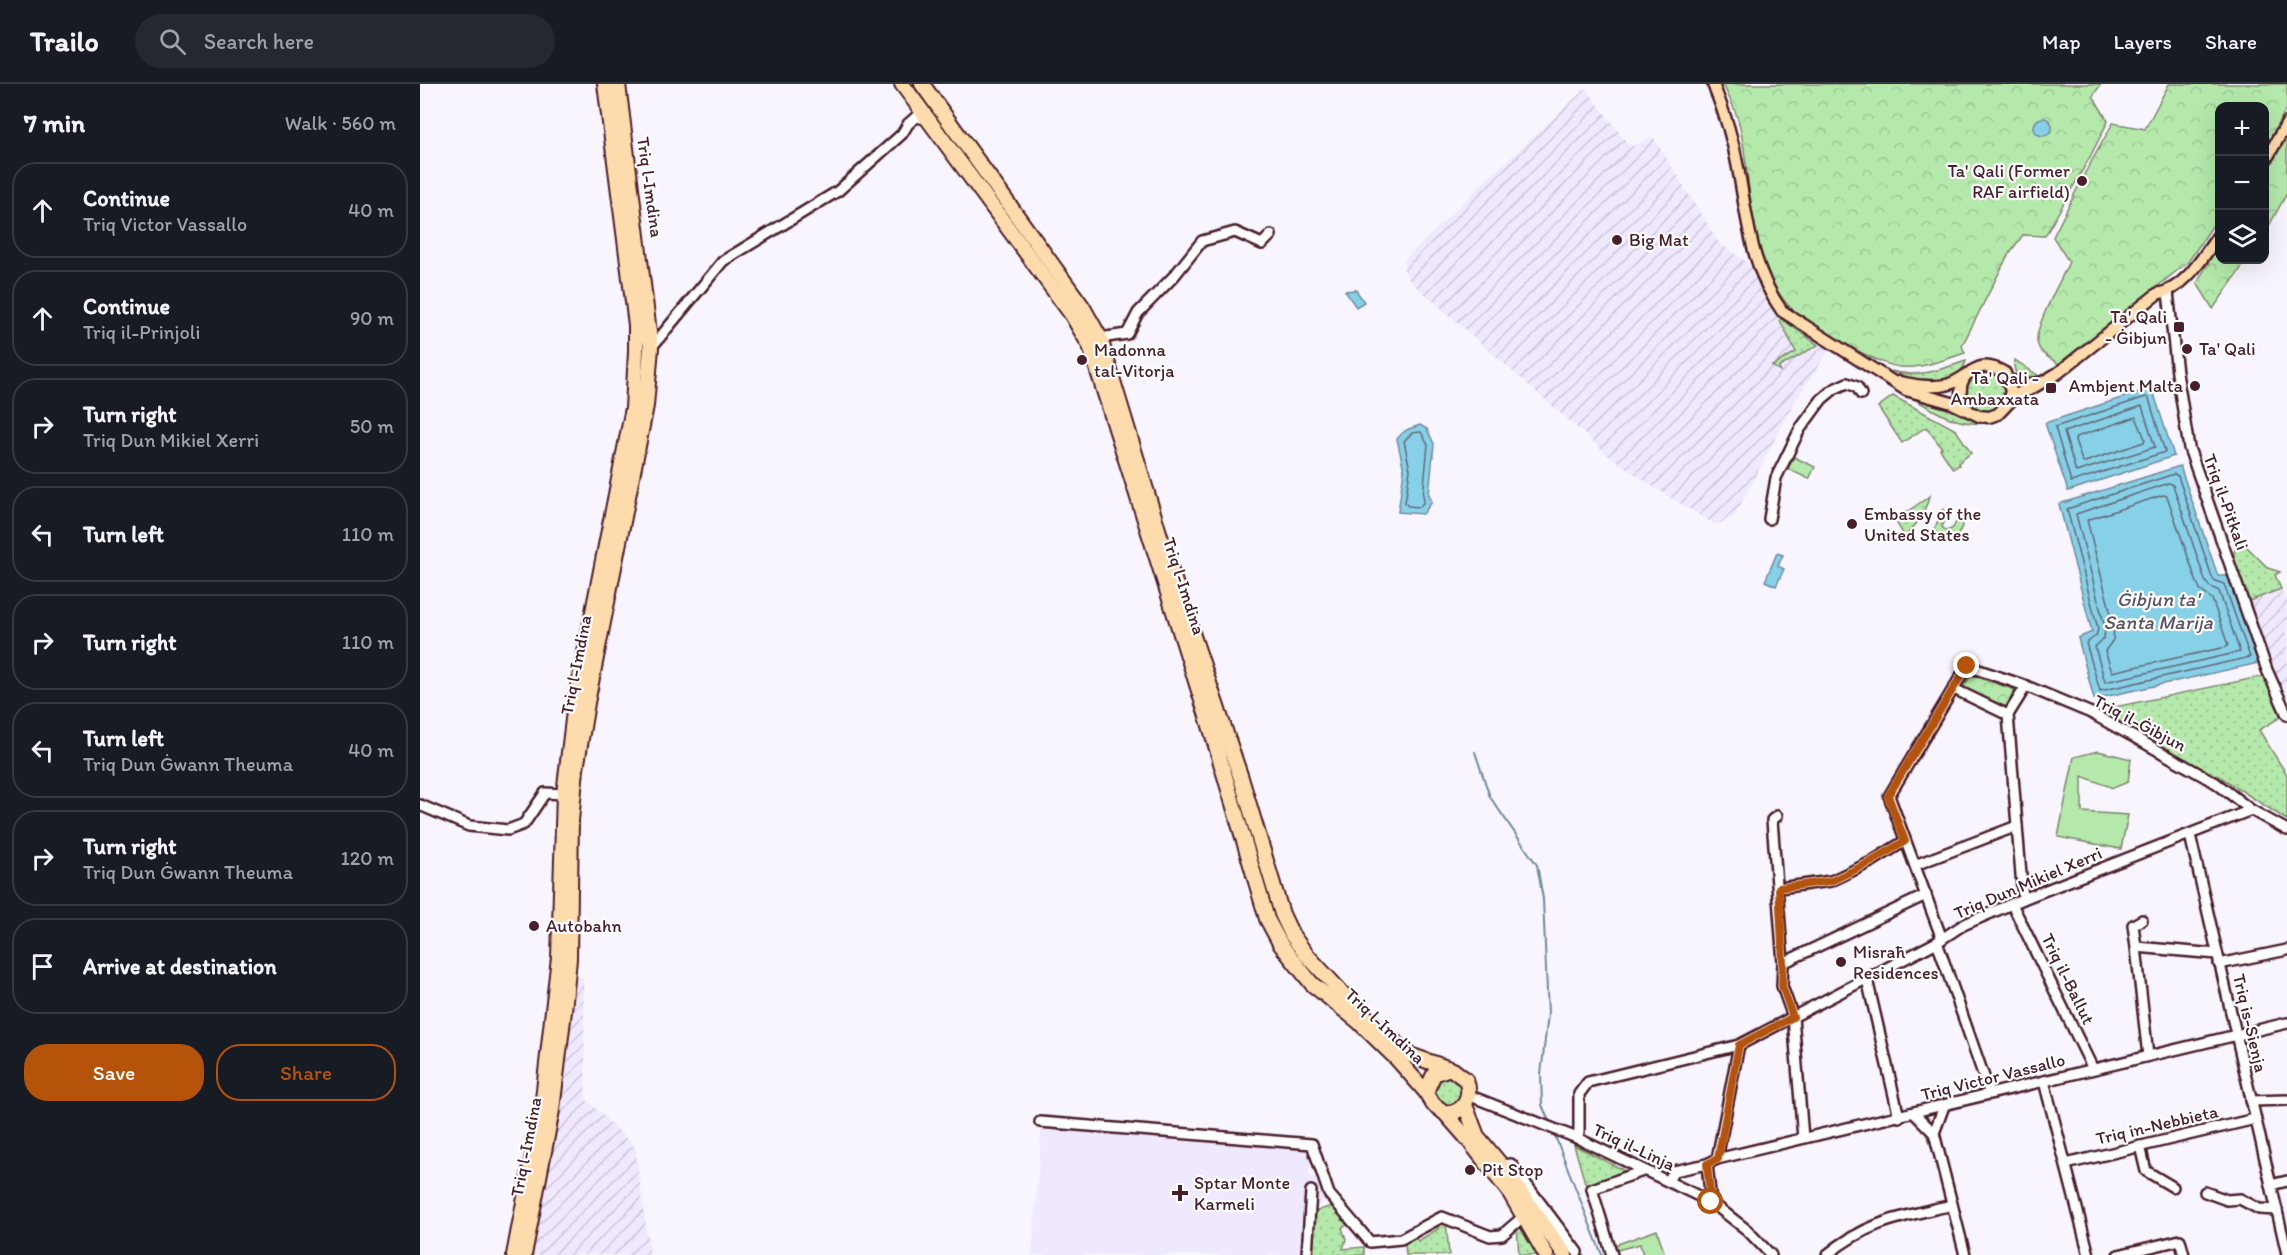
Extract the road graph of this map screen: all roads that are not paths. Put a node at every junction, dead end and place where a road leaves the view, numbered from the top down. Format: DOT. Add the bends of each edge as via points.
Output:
graph roads {
  1 [pos="605,84"];
  2 [pos="618,84"];
  3 [pos="902,84"];
  4 [pos="922,84"];
  5 [pos="1713,84"];
  6 [pos="926,119"];
  7 [pos="2287,123"];
  8 [pos="2269,156"];
  9 [pos="1271,235"];
  10 [pos="2215,240"];
  11 [pos="2168,292"];
  12 [pos="1100,338"];
  13 [pos="651,348"];
  14 [pos="1969,372"];
  15 [pos="1888,378"];
  16 [pos="2008,380"];
  17 [pos="2042,383"];
  18 [pos="1861,394"];
  19 [pos="2005,408"];
  20 [pos="1970,412"];
  21 [pos="1769,519"];
  22 [pos="2026,686"];
  23 [pos="1954,689"];
  24 [pos="2008,715"];
  25 [pos="2287,715"];
  26 [pos="564,794"];
  27 [pos="420,805"];
  28 [pos="2251,810"];
  29 [pos="1777,816"];
  30 [pos="2017,826"];
  31 [pos="2287,830"];
  32 [pos="2190,835"];
  33 [pos="1905,841"];
  34 [pos="1915,865"];
  35 [pos="1779,888"];
  36 [pos="1926,895"];
  37 [pos="2023,899"];
  38 [pos="2012,904"];
  39 [pos="2142,920"];
  40 [pos="1940,941"];
  41 [pos="2136,947"];
  42 [pos="2287,950"];
  43 [pos="2218,959"];
  44 [pos="1783,963"];
  45 [pos="1867,979"];
  46 [pos="1793,1017"];
  47 [pos="2287,1023"];
  48 [pos="2235,1035"];
  49 [pos="1739,1045"];
  50 [pos="2148,1056"];
  51 [pos="1447,1069"];
  52 [pos="2093,1069"];
  53 [pos="2044,1081"];
  54 [pos="1426,1092"];
  55 [pos="1990,1094"];
  56 [pos="1466,1100"];
  57 [pos="2287,1100"];
  58 [pos="2251,1101"];
  59 [pos="1944,1106"];
  60 [pos="1445,1113"];
  61 [pos="1914,1113"];
  62 [pos="1899,1117"];
  63 [pos="2255,1119"];
  64 [pos="1041,1122"];
  65 [pos="1934,1133"];
  66 [pos="1577,1138"];
  67 [pos="1803,1138"];
  68 [pos="2140,1146"];
  69 [pos="1718,1159"];
  70 [pos="1707,1164"];
  71 [pos="2066,1164"];
  72 [pos="1643,1171"];
  73 [pos="1668,1181"];
  74 [pos="2287,1181"];
  75 [pos="2271,1185"];
  76 [pos="2173,1187"];
  77 [pos="1311,1191"];
  78 [pos="2205,1192"];
  79 [pos="1711,1202"];
  80 [pos="1952,1204"];
  81 [pos="2277,1210"];
  82 [pos="1524,1216"];
  83 [pos="2287,1253"];
  84 [pos="1571,1254"];
  85 [pos="514,1255"];
  86 [pos="524,1255"];
  87 [pos="1306,1255"];
  88 [pos="1546,1255"];
  89 [pos="1612,1255"];
  90 [pos="1771,1255"];
  91 [pos="1827,1255"];
  92 [pos="1965,1255"];
  93 [pos="2089,1255"];
  94 [pos="2118,1255"];
  95 [pos="2184,1255"];
  96 [pos="2276,1255"];
  1 -- 26 [label="highway, Triq l-Imdina" via="636,325 633,408 575,703"];
  2 -- 13 [label="highway, Triq l-Imdina"];
  3 -- 6 [label="highway, Triq l-Imdina"];
  4 -- 12 [label="highway, Triq l-Imdina" via="1082,306"];
  5 -- 15 [label="main road" via="1734,146 1750,242 1769,293 1782,311"];
  6 -- 13 [label="street" via="916,117 838,191 723,261"];
  6 -- 54 [label="highway, Triq l-Imdina" via="1072,315 1090,346 1267,919 1281,945 1312,984 1358,1021"];
  7 -- 8 [label="main road"];
  9 -- 12 [label="street" via="1262,244 1235,232 1202,241 1138,313 1127,334"];
  10 -- 11 [label="main road" via="2191,272"];
  11 -- 17 [label="main road" via="2157,294"];
  11 -- 25 [label="street, Triq il-Pitkali" via="2189,448 2267,670"];
  12 -- 51 [label="highway, Triq l-Imdina" via="1282,914 1306,954 1365,1016 1410,1055"];
  13 -- 86 [label="highway, Triq l-Imdina" via="646,406 576,769 564,1011 552,1110"];
  14 -- 15 [label="main road" via="1947,384 1933,386"];
  14 -- 16 [label="main road" via="1987,366 2005,373"];
  14 -- 20 [label="main road" via="1960,388"];
  15 -- 20 [label="main road" via="1906,390"];
  16 -- 17 [label="main road"];
  16 -- 19 [label="main road" via="2011,391"];
  17 -- 19 [label="main road" via="2017,394"];
  18 -- 21 [label="street" via="1857,387 1847,383 1822,399 1800,429 1776,478"];
  19 -- 20 [label="main road" via="1989,417"];
  22 -- 23 [label="street, Triq il-Ġibjun" via="1967,666"];
  22 -- 24 [label="street"];
  22 -- 28 [label="street, Triq il-Ġibjun" via="2091,713 2216,783"];
  23 -- 24 [label="street"];
  23 -- 33 [label="street" via="1888,796"];
  24 -- 30 [label="street"];
  26 -- 27 [label="street" via="545,793 524,824 508,830 469,826"];
  26 -- 85 [label="highway, Triq l-Imdina" via="559,957 542,1108"];
  28 -- 31 [label="street, Triq il-Ġibjun"];
  28 -- 32 [label="street, Triq Dun Mikiel Xerri"];
  29 -- 35 [label="street" via="1772,820"];
  30 -- 34 [label="street"];
  30 -- 37 [label="street"];
  32 -- 37 [label="street, Triq Dun Mikiel Xerri"];
  32 -- 43 [label="street, Triq is-Sienja"];
  33 -- 34 [label="street"];
  33 -- 35 [label="street" via="1831,881"];
  34 -- 36 [label="street"];
  35 -- 44 [label="street"];
  36 -- 40 [label="street"];
  36 -- 44 [label="street"];
  37 -- 38 [label="street, Triq Dun Mikiel Xerri"];
  38 -- 40 [label="street, Triq Dun Mikiel Xerri" via="1963,925"];
  38 -- 52 [label="street, Triq il-Ballut"];
  39 -- 41 [label="street" via="2133,925"];
  40 -- 45 [label="street, Triq Dun Mikiel Xerri"];
  40 -- 55 [label="street"];
  41 -- 43 [label="street"];
  41 -- 50 [label="street"];
  42 -- 43 [label="street"];
  43 -- 48 [label="street, Triq is-Sienja"];
  44 -- 46 [label="street" via="1782,986"];
  45 -- 46 [label="street, Triq Dun Mikiel Xerri"];
  45 -- 62 [label="street"];
  46 -- 49 [label="street, Triq Dun Mikiel Xerri"];
  46 -- 67 [label="street"];
  47 -- 48 [label="street, Triq Victor Vassallo"];
  48 -- 50 [label="street, Triq Victor Vassallo"];
  48 -- 58 [label="street, Triq is-Sienja"];
  49 -- 66 [label="street, Triq Dun Mikiel Xerri" via="1588,1082 1579,1094"];
  49 -- 69 [label="street"];
  50 -- 52 [label="street, Triq Victor Vassallo"];
  51 -- 54 [label="highway, Triq l-Imdina" via="1434,1074"];
  51 -- 56 [label="highway, Triq l-Imdina" via="1466,1080"];
  52 -- 53 [label="street, Triq Victor Vassallo"];
  53 -- 55 [label="street, Triq Victor Vassallo"];
  53 -- 71 [label="street"];
  54 -- 60 [label="highway, Triq l-Imdina"];
  55 -- 59 [label="street, Triq Victor Vassallo"];
  56 -- 60 [label="highway" via="1452,1113"];
  56 -- 66 [label="street, Triq il-Linja"];
  56 -- 84 [label="highway, Triq l-Imdina" via="1477,1136"];
  57 -- 58 [label="street"];
  58 -- 63 [label="street, Triq is-Sienja"];
  59 -- 61 [label="street, Triq Victor Vassallo"];
  59 -- 65 [label="street"];
  60 -- 82 [label="highway, Triq l-Imdina"];
  61 -- 62 [label="street, Triq Victor Vassallo"];
  61 -- 65 [label="street"];
  62 -- 67 [label="street, Triq Victor Vassallo"];
  63 -- 68 [label="street, Triq in-Nebbieta"];
  63 -- 75 [label="street, Triq is-Sienja"];
  64 -- 82 [label="street" via="1312,1144 1329,1194 1370,1242 1401,1239 1442,1217 1490,1236 1502,1235"];
  65 -- 80 [label="street"];
  66 -- 72 [label="street, Triq il-Linja"];
  67 -- 69 [label="street, Triq Victor Vassallo"];
  68 -- 71 [label="street, Triq in-Nebbieta"];
  68 -- 76 [label="street" via="2146,1171"];
  69 -- 70 [label="street, Triq Victor Vassallo"];
  70 -- 73 [label="street, Triq Victor Vassallo" via="1674,1171"];
  70 -- 79 [label="street"];
  71 -- 93 [label="street"];
  72 -- 73 [label="street, Triq il-Linja"];
  72 -- 89 [label="street" via="1592,1189"];
  73 -- 79 [label="street, Triq il-Linja"];
  74 -- 75 [label="street"];
  75 -- 81 [label="street, Triq is-Sienja"];
  77 -- 87 [label="street"];
  78 -- 81 [label="street" via="2227,1200 2240,1199 2259,1209"];
  79 -- 90 [label="street, Triq il-Linja"];
  80 -- 91 [label="street" via="1879,1223 1847,1239"];
  80 -- 92 [label="street"];
  81 -- 83 [label="street, Triq is-Sienja"];
  82 -- 88 [label="highway, Triq l-Imdina"];
  83 -- 96 [label="street"];
  94 -- 95 [label="street" via="2180,1240"];
}
